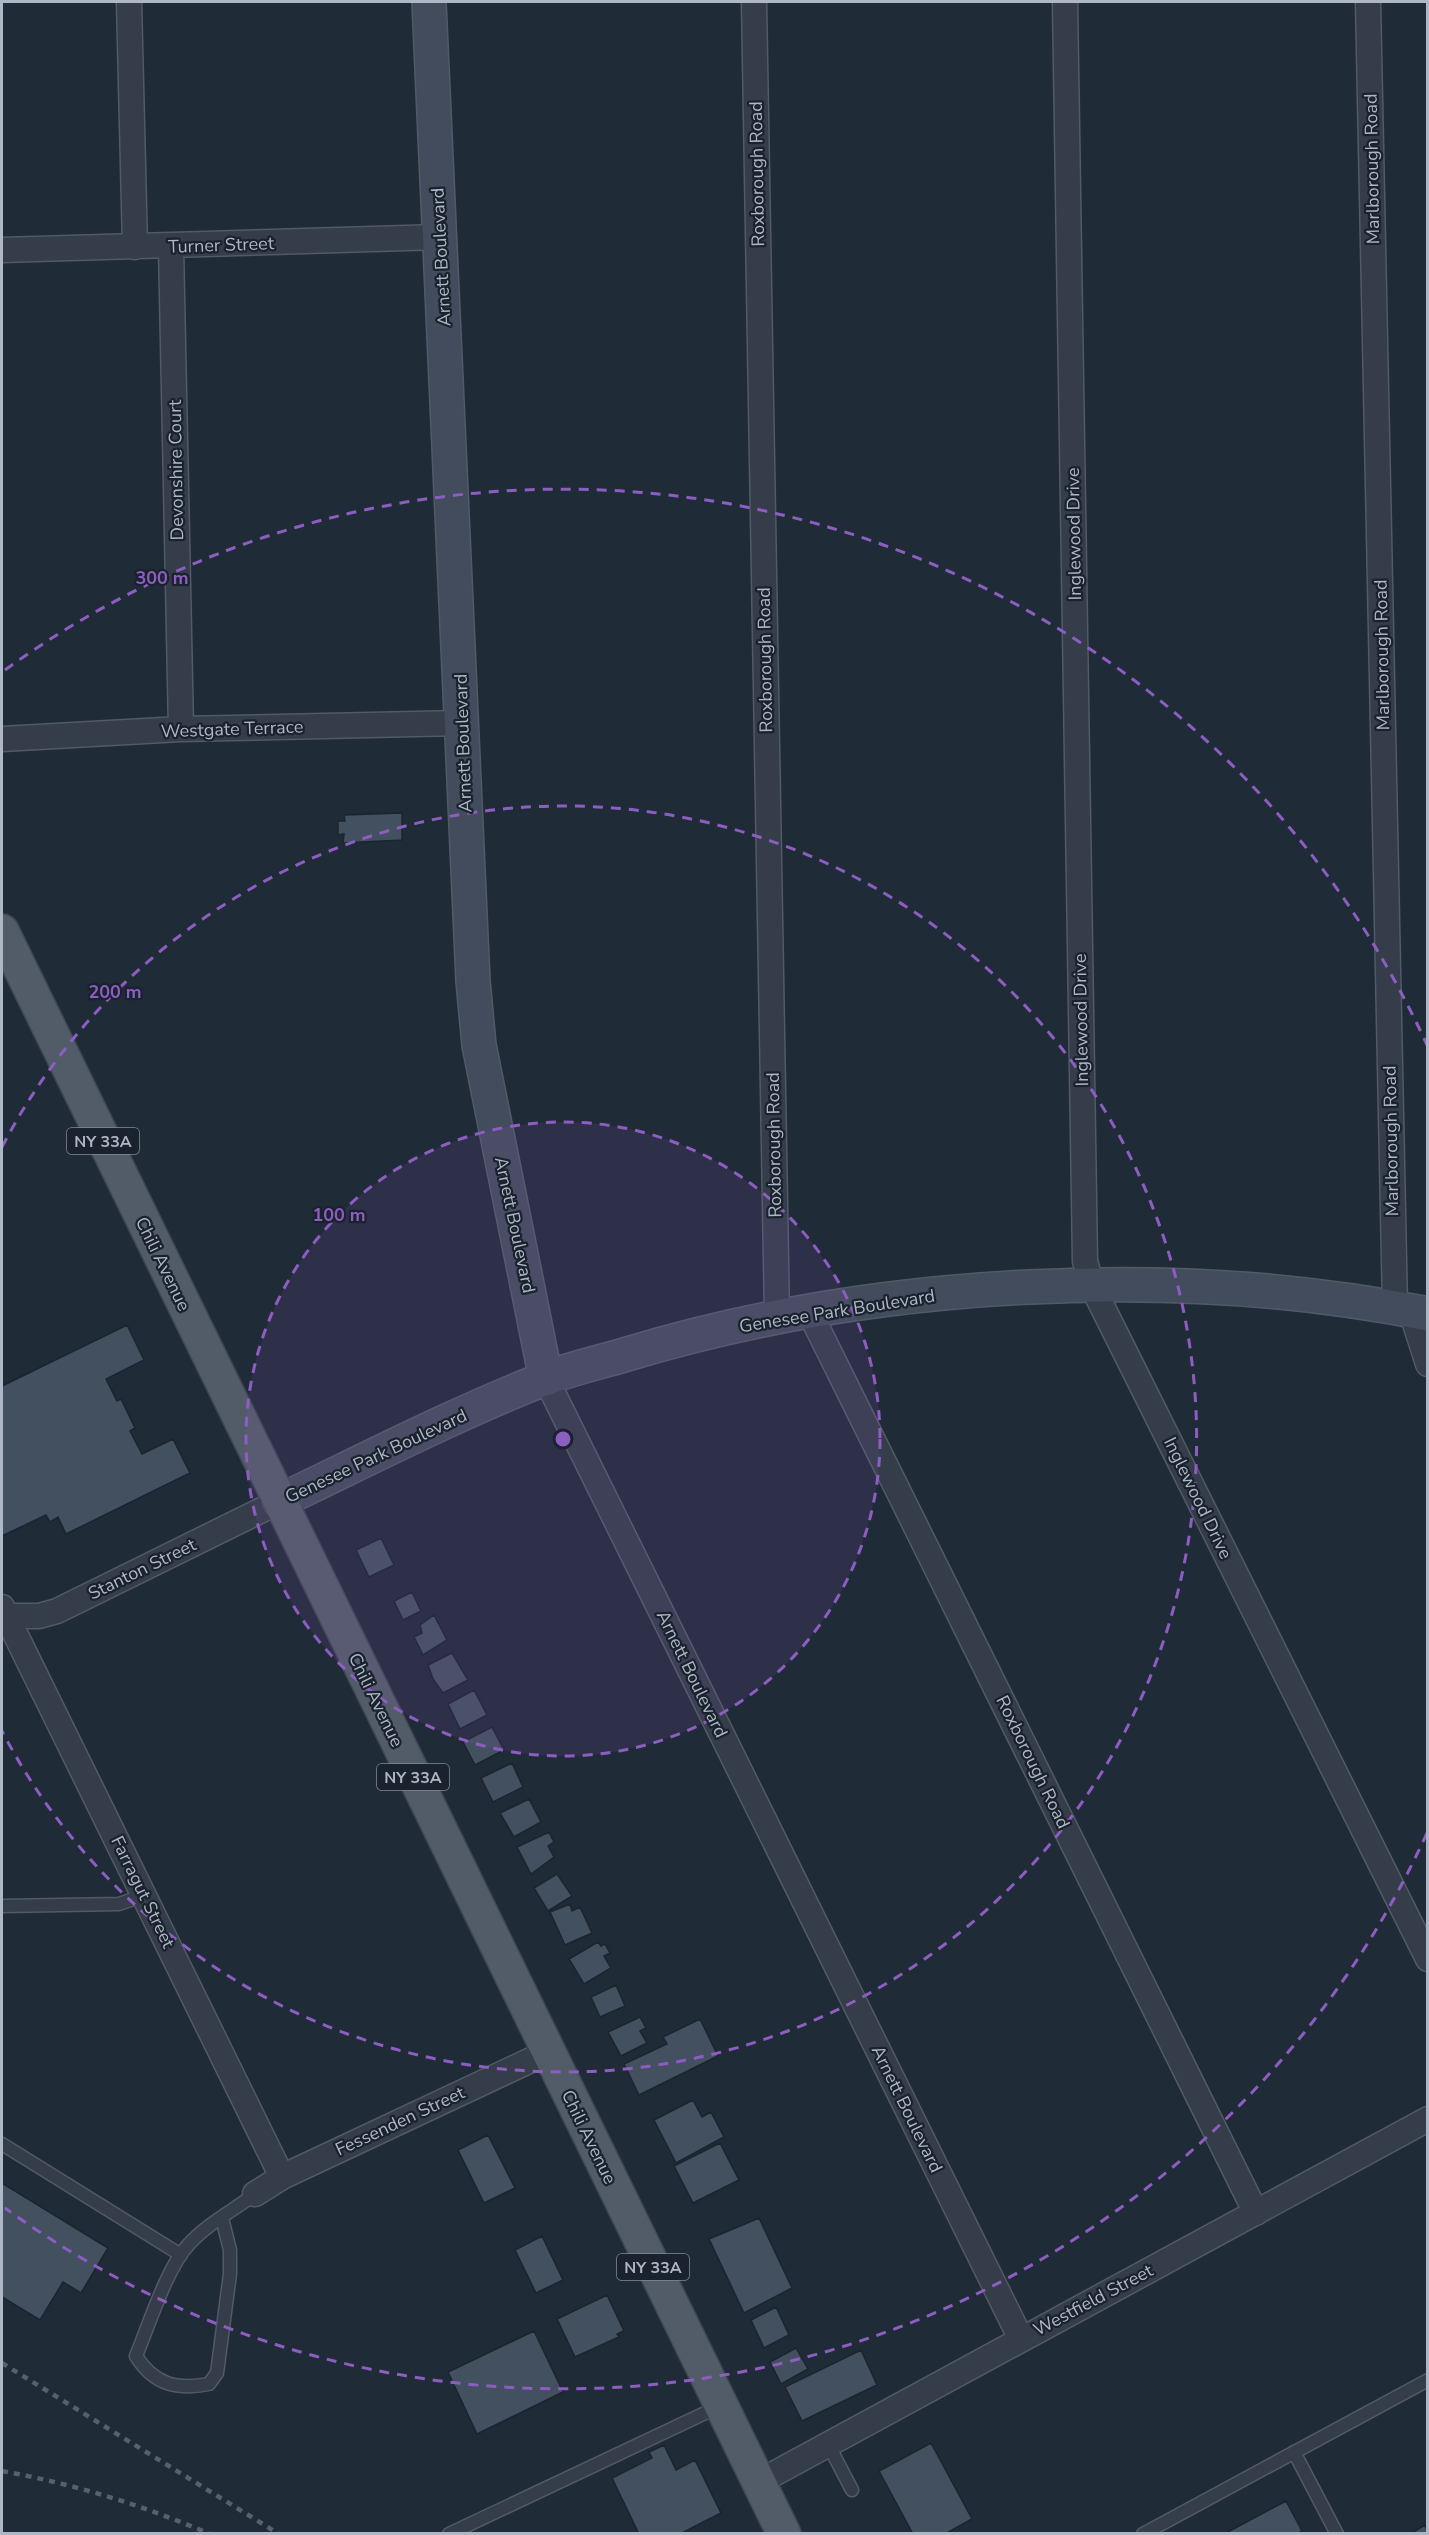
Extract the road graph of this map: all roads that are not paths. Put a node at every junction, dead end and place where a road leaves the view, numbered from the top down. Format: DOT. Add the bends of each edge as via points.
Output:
graph roads {
  1 [pos="129,2"];
  2 [pos="429,2"];
  3 [pos="754,2"];
  4 [pos="1065,2"];
  5 [pos="1368,2"];
  6 [pos="440,237"];
  7 [pos="135,247"];
  8 [pos="171,247"];
  9 [pos="2,250"];
  10 [pos="462,723"];
  11 [pos="182,729"];
  12 [pos="2,740"];
  13 [pos="2,931"];
  14 [pos="1092,1286"];
  15 [pos="809,1311"];
  16 [pos="1411,1311"];
  17 [pos="777,1318"];
  18 [pos="1428,1364"];
  19 [pos="546,1378"];
  20 [pos="278,1502"];
  21 [pos="3,1613"];
  22 [pos="145,1894"];
  23 [pos="2,1906"];
  24 [pos="1428,1959"];
  25 [pos="548,2052"];
  26 [pos="1428,2119"];
  27 [pos="2,2144"];
  28 [pos="282,2177"];
  29 [pos="255,2194"];
  30 [pos="1256,2213"];
  31 [pos="222,2218"];
  32 [pos="181,2254"];
  33 [pos="1021,2339"];
  34 [pos="1428,2380"];
  35 [pos="721,2405"];
  36 [pos="828,2444"];
  37 [pos="1294,2452"];
  38 [pos="759,2482"];
  39 [pos="852,2490"];
  40 [pos="450,2534"];
  41 [pos="784,2534"];
  42 [pos="1143,2534"];
  43 [pos="1337,2534"];
  1 -- 7 [label="street"];
  2 -- 6 [label="street, Arnett Boulevard"];
  3 -- 17 [label="street, Roxborough Road"];
  4 -- 14 [label="street, Inglewood Drive" via="1085,1261"];
  5 -- 16 [label="street, Marlborough Road"];
  6 -- 8 [label="street, Turner Street"];
  6 -- 10 [label="street, Arnett Boulevard"];
  7 -- 8 [label="street, Turner Street"];
  7 -- 9 [label="street, Turner Street"];
  8 -- 11 [label="street, Devonshire Court"];
  10 -- 11 [label="street, Westgate Terrace"];
  10 -- 19 [label="street, Arnett Boulevard" via="479,1045"];
  11 -- 12 [label="street, Westgate Terrace"];
  13 -- 20 [label="main road, Chili Avenue / NY 33A"];
  14 -- 15 [label="street, Genesee Park Boulevard" via="929,1296"];
  14 -- 16 [label="street, Genesee Park Boulevard" via="1258,1290"];
  14 -- 24 [label="street, Inglewood Drive"];
  15 -- 17 [label="street, Genesee Park Boulevard"];
  15 -- 30 [label="street, Roxborough Road"];
  16 -- 18 [label="street, Marlborough Road"];
  17 -- 19 [label="street, Genesee Park Boulevard" via="674,1340"];
  19 -- 20 [label="street, Genesee Park Boulevard"];
  19 -- 33 [label="street, Arnett Boulevard"];
  20 -- 21 [label="street, Stanton Street" via="57,1611 39,1616"];
  20 -- 25 [label="main road, Chili Avenue / NY 33A"];
  21 -- 22 [label="street, Farragut Street"];
  22 -- 23 [label="lane" via="119,1904"];
  22 -- 28 [label="street, Farragut Street"];
  25 -- 28 [label="street, Fessenden Street"];
  25 -- 35 [label="main road, Chili Avenue / NY 33A"];
  26 -- 30 [label="street, Westfield Street"];
  27 -- 32 [label="lane"];
  28 -- 29 [label="street, Fessenden Street"];
  29 -- 31 [label="lane"];
  30 -- 33 [label="street, Westfield Street"];
  31 -- 32 [label="lane"];
  31 -- 32 [label="lane" via="230,2250 230,2274 218,2363 209,2384 192,2387 174,2386 145,2371 136,2356"];
  33 -- 36 [label="street, Westfield Street"];
  34 -- 37 [label="lane"];
  35 -- 38 [label="main road, Chili Avenue / NY 33A"];
  35 -- 40 [label="lane"];
  36 -- 38 [label="street, Westfield Street"];
  36 -- 39 [label="lane"];
  37 -- 42 [label="lane"];
  37 -- 43 [label="lane"];
  38 -- 41 [label="main road, Chili Avenue / NY 33A"];
}
